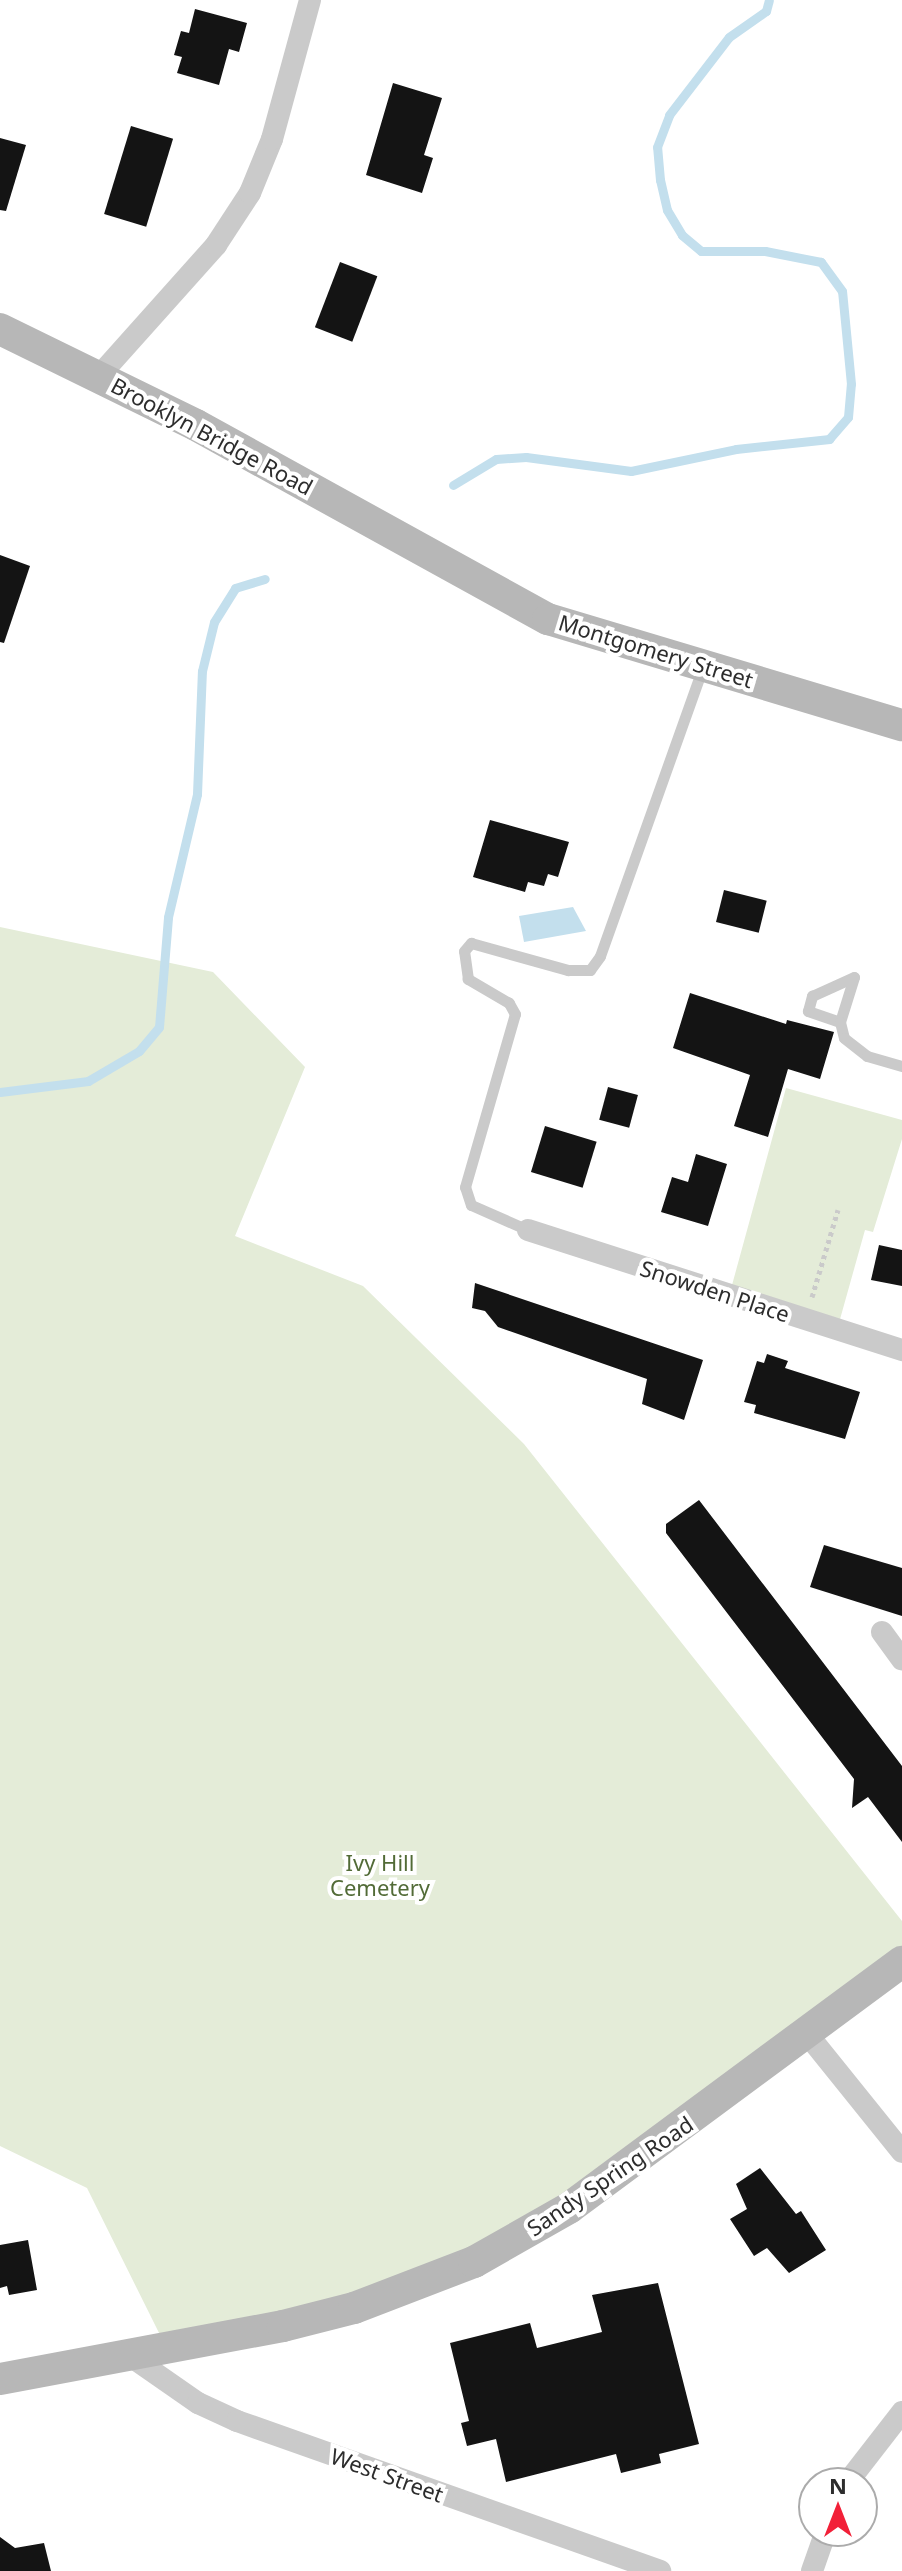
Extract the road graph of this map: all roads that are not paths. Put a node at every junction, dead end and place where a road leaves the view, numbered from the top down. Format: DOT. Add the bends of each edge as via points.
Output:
graph roads {
  1 [pos="310,0"];
  2 [pos="0,329"];
  3 [pos="99,376"];
  4 [pos="419,551"];
  5 [pos="704,665"];
  6 [pos="902,725"];
  7 [pos="840,1022"];
  8 [pos="902,1066"];
  9 [pos="528,1230"];
  10 [pos="902,1350"];
  11 [pos="882,1632"];
  12 [pos="902,1660"];
  13 [pos="902,1962"];
  14 [pos="808,2035"];
  15 [pos="901,2146"];
  16 [pos="126,2353"];
  17 [pos="0,2379"];
  18 [pos="902,2412"];
  19 [pos="859,2467"];
  20 [pos="820,2547"];
  21 [pos="660,2571"];
  22 [pos="812,2571"];
  1 -- 3 [label="street" via="272,139 250,193 216,245"];
  2 -- 3 [label="street, Brooklyn Bridge Road"];
  3 -- 4 [label="street, Brooklyn Bridge Road"];
  4 -- 5 [label="street, Montgomery Street" via="548,619"];
  5 -- 6 [label="street, Montgomery Street"];
  5 -- 9 [label="lane" via="600,956 590,970 568,970 471,943 464,951 468,979 509,1003 515,1014 465,1187 471,1205"];
  7 -- 7 [label="lane" via="844,1007 854,977 812,996 808,1011"];
  7 -- 8 [label="lane" via="844,1038 867,1056"];
  9 -- 10 [label="street, Snowden Place"];
  11 -- 12 [label="street"];
  13 -- 14 [label="street, Sandy Spring Road"];
  14 -- 15 [label="street"];
  14 -- 16 [label="street, Sandy Spring Road" via="569,2208 474,2262 354,2308"];
  16 -- 17 [label="street, Sandy Spring Road"];
  16 -- 21 [label="street, West Street" via="198,2403 237,2421"];
  18 -- 19 [label="street"];
  20 -- 22 [label="street"];
}
